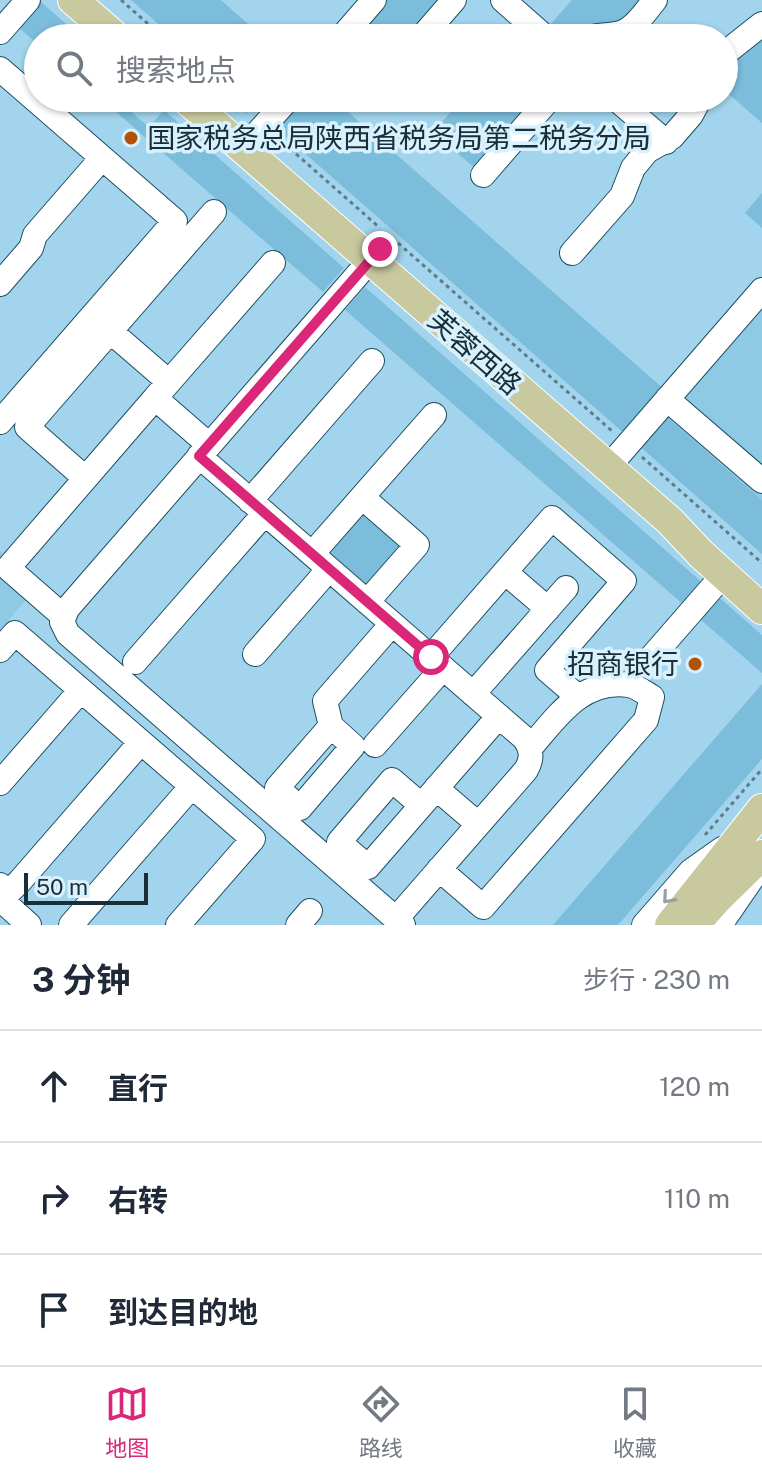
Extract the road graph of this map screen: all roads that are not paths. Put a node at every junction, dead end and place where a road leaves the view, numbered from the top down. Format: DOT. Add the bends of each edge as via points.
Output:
graph roads {
  1 [pos="28,0"];
  2 [pos="73,0"];
  3 [pos="96,0"];
  4 [pos="374,0"];
  5 [pos="454,0"];
  6 [pos="655,0"];
  7 [pos="510,3"];
  8 [pos="101,24"];
  9 [pos="124,24"];
  10 [pos="353,24"];
  11 [pos="433,24"];
  12 [pos="532,24"];
  13 [pos="634,24"];
  14 [pos="762,24"];
  15 [pos="0,32"];
  16 [pos="738,43"];
  17 [pos="0,69"];
  18 [pos="24,90"];
  19 [pos="49,112"];
  20 [pos="204,112"];
  21 [pos="229,112"];
  22 [pos="277,112"];
  23 [pos="538,112"];
  24 [pos="631,112"];
  25 [pos="693,112"];
  26 [pos="259,132"];
  27 [pos="666,142"];
  28 [pos="102,158"];
  29 [pos="483,175"];
  30 [pos="214,212"];
  31 [pos="383,246"];
  32 [pos="572,253"];
  33 [pos="273,263"];
  34 [pos="0,284"];
  35 [pos="762,290"];
  36 [pos="110,331"];
  37 [pos="372,361"];
  38 [pos="162,390"];
  39 [pos="667,399"];
  40 [pos="434,415"];
  41 [pos="0,422"];
  42 [pos="204,451"];
  43 [pos="622,451"];
  44 [pos="85,478"];
  45 [pos="762,481"];
  46 [pos="362,497"];
  47 [pos="257,507"];
  48 [pos="321,562"];
  49 [pos="505,572"];
  50 [pos="724,574"];
  51 [pos="762,584"];
  52 [pos="566,588"];
  53 [pos="367,602"];
  54 [pos="548,609"];
  55 [pos="762,609"];
  56 [pos="63,616"];
  57 [pos="392,624"];
  58 [pos="0,650"];
  59 [pos="255,654"];
  60 [pos="650,659"];
  61 [pos="135,662"];
  62 [pos="437,663"];
  63 [pos="81,690"];
  64 [pos="473,694"];
  65 [pos="577,696"];
  66 [pos="499,716"];
  67 [pos="331,726"];
  68 [pos="141,742"];
  69 [pos="375,745"];
  70 [pos="530,748"];
  71 [pos="0,783"];
  72 [pos="192,786"];
  73 [pos="762,809"];
  74 [pos="478,824"];
  75 [pos="737,838"];
  76 [pos="762,855"];
  77 [pos="762,862"];
  78 [pos="439,869"];
  79 [pos="1,894"];
  80 [pos="400,922"];
  81 [pos="29,925"];
  82 [pos="71,925"];
  83 [pos="178,925"];
  84 [pos="644,925"];
  85 [pos="670,925"];
  86 [pos="694,925"];
  87 [pos="720,925"];
  1 -- 15 [label="street"];
  2 -- 8 [label="main road"];
  3 -- 9 [label="main road"];
  4 -- 10 [label="street"];
  5 -- 11 [label="street"];
  6 -- 13 [label="street"];
  7 -- 12 [label="street"];
  14 -- 16 [label="street"];
  17 -- 18 [label="street"];
  19 -- 28 [label="street"];
  20 -- 31 [label="main road, 芙蓉西路"];
  21 -- 26 [label="main road, 芙蓉西路"];
  22 -- 26 [label="street"];
  23 -- 29 [label="street"];
  24 -- 27 [label="street"];
  25 -- 27 [label="street"];
  26 -- 31 [label="main road, 芙蓉西路"];
  27 -- 32 [label="street" via="647,151 622,196"];
  28 -- 34 [label="street"];
  28 -- 41 [label="street" via="175,221"];
  30 -- 36 [label="street"];
  31 -- 42 [label="street"];
  31 -- 43 [label="main road, 芙蓉西路"];
  31 -- 50 [label="main road, 芙蓉西路"];
  33 -- 38 [label="street"];
  35 -- 39 [label="street"];
  36 -- 38 [label="street"];
  36 -- 44 [label="street" via="27,427"];
  37 -- 47 [label="street"];
  38 -- 42 [label="street"];
  38 -- 44 [label="street"];
  39 -- 43 [label="street"];
  39 -- 45 [label="street"];
  40 -- 46 [label="street"];
  42 -- 47 [label="street"];
  42 -- 56 [label="street"];
  43 -- 51 [label="main road, 芙蓉西路"];
  44 -- 56 [label="street" via="8,568"];
  46 -- 48 [label="street"];
  46 -- 53 [label="street" via="417,545"];
  47 -- 48 [label="street"];
  47 -- 61 [label="street"];
  48 -- 53 [label="street"];
  48 -- 59 [label="street"];
  49 -- 54 [label="street"];
  49 -- 62 [label="street"];
  49 -- 65 [label="street" via="552,518 624,581 547,670"];
  50 -- 55 [label="main road, 芙蓉西路"];
  50 -- 60 [label="street"];
  52 -- 54 [label="street"];
  53 -- 57 [label="street"];
  54 -- 64 [label="street"];
  56 -- 80 [label="street" via="68,634"];
  57 -- 62 [label="street"];
  57 -- 67 [label="street" via="325,701"];
  58 -- 63 [label="street" via="15,633"];
  62 -- 64 [label="street"];
  62 -- 69 [label="street"];
  63 -- 68 [label="street"];
  63 -- 71 [label="street"];
  64 -- 66 [label="street"];
  65 -- 70 [label="street"];
  65 -- 78 [label="street" via="597,687 630,685 652,697 646,720 483,907"];
  66 -- 70 [label="street"];
  66 -- 74 [label="street" via="429,796"];
  68 -- 72 [label="street"];
  68 -- 79 [label="street"];
  70 -- 74 [label="street" via="526,770"];
  72 -- 82 [label="street"];
  72 -- 83 [label="street" via="253,839"];
  73 -- 75 [label="main road"];
  74 -- 78 [label="street"];
  75 -- 84 [label="street, one-way" via="691,871"];
  75 -- 85 [label="main road"];
  76 -- 86 [label="main road"];
  77 -- 87 [label="street"];
  78 -- 80 [label="street"];
  79 -- 81 [label="street"];
}
